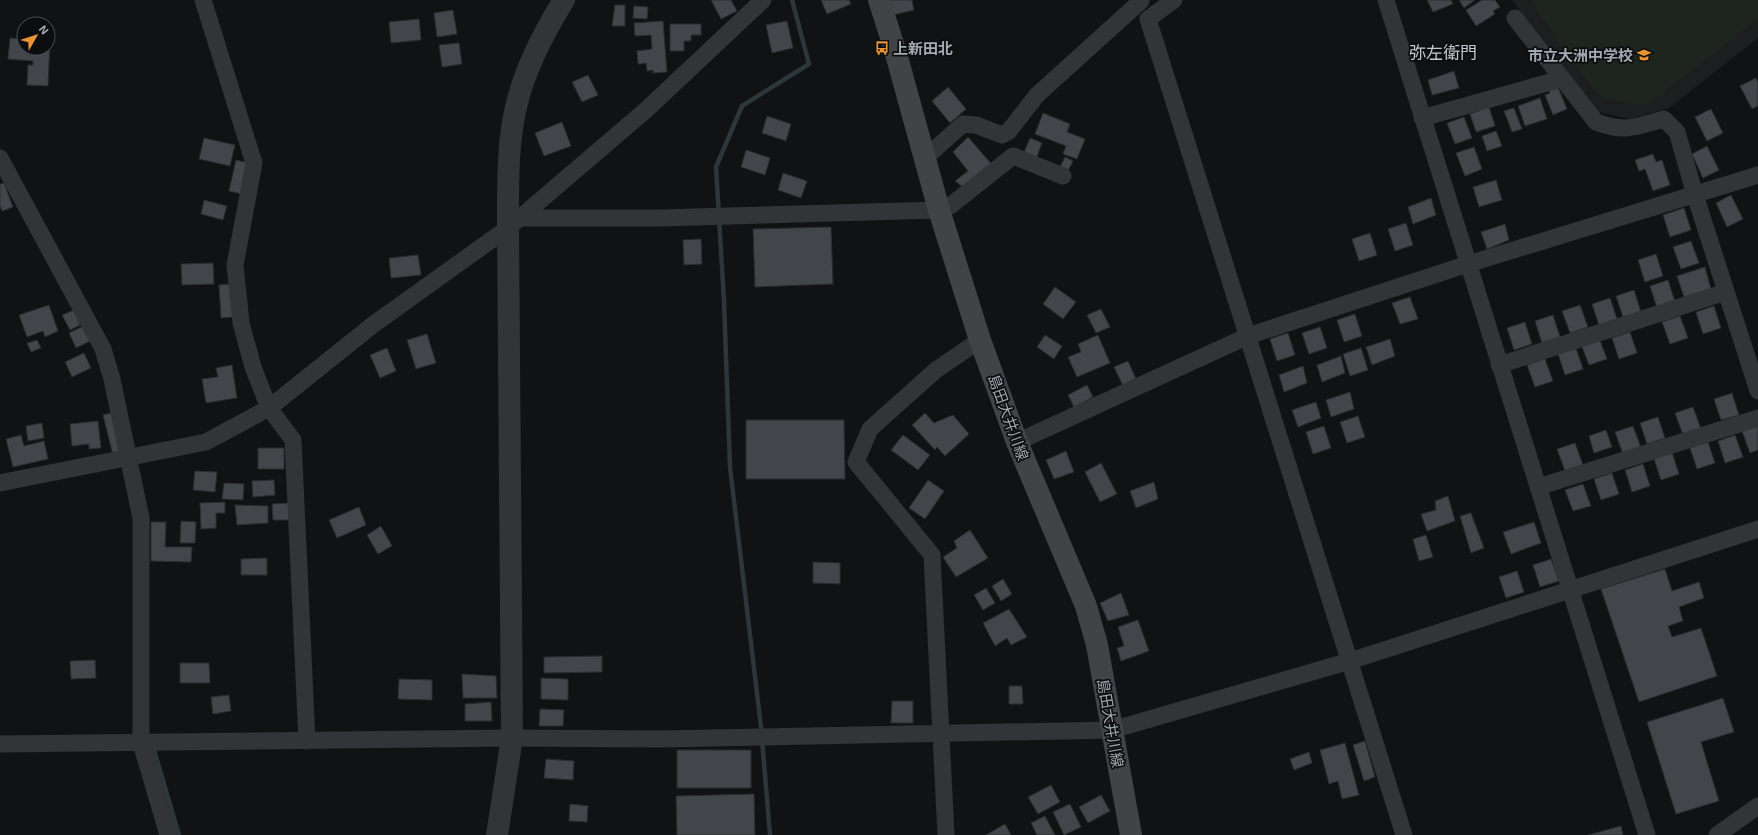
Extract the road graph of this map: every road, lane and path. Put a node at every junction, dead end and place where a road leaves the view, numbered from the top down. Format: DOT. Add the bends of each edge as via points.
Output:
graph roads {
  1 [pos="203,0"];
  2 [pos="564,0"];
  3 [pos="763,0"];
  4 [pos="879,0"];
  5 [pos="1174,0"];
  6 [pos="1386,0"];
  7 [pos="1141,1"];
  8 [pos="1515,18"];
  9 [pos="1148,19"];
  10 [pos="1561,79"];
  11 [pos="1422,118"];
  12 [pos="0,158"];
  13 [pos="925,158"];
  14 [pos="1063,176"];
  15 [pos="1758,176"];
  16 [pos="1696,195"];
  17 [pos="939,210"];
  18 [pos="514,223"];
  19 [pos="1468,264"];
  20 [pos="1726,292"];
  21 [pos="1248,336"];
  22 [pos="980,340"];
  23 [pos="1499,365"];
  24 [pos="1758,391"];
  25 [pos="269,408"];
  26 [pos="1758,418"];
  27 [pos="1017,442"];
  28 [pos="129,458"];
  29 [pos="0,483"];
  30 [pos="1538,486"];
  31 [pos="1758,529"];
  32 [pos="1571,591"];
  33 [pos="1350,661"];
  34 [pos="1112,730"];
  35 [pos="941,734"];
  36 [pos="512,738"];
  37 [pos="307,741"];
  38 [pos="141,743"];
  39 [pos="0,744"];
  40 [pos="1758,806"];
  41 [pos="168,835"];
  42 [pos="497,835"];
  43 [pos="946,835"];
  44 [pos="1131,835"];
  45 [pos="1404,835"];
  46 [pos="1647,835"];
  47 [pos="1717,835"];
  1 -- 25 [label="street" via="254,163 235,265 241,323 253,367"];
  2 -- 18 [label="street" via="539,44 517,104 511,149"];
  3 -- 18 [label="street" via="646,110"];
  4 -- 13 [label="main road, 島田大井川線"];
  5 -- 9 [label="street"];
  6 -- 11 [label="street"];
  7 -- 9 [label="street"];
  7 -- 13 [label="street" via="1037,95 1009,131 1002,135 976,125 963,124"];
  8 -- 10 [label="street"];
  9 -- 21 [label="street"];
  10 -- 11 [label="street"];
  10 -- 16 [label="street" via="1596,122 1613,128 1630,129 1664,119 1677,132"];
  11 -- 19 [label="street"];
  12 -- 28 [label="street" via="103,349"];
  13 -- 17 [label="main road, 島田大井川線"];
  14 -- 17 [label="street" via="1013,156 950,206"];
  15 -- 16 [label="street"];
  16 -- 19 [label="street"];
  16 -- 20 [label="street"];
  17 -- 18 [label="street"];
  17 -- 22 [label="main road, 島田大井川線"];
  18 -- 25 [label="street" via="374,324"];
  18 -- 36 [label="street"];
  19 -- 21 [label="street"];
  19 -- 23 [label="street"];
  20 -- 23 [label="street"];
  20 -- 24 [label="street"];
  21 -- 27 [label="street"];
  21 -- 33 [label="street"];
  22 -- 27 [label="main road, 島田大井川線"];
  22 -- 35 [label="street" via="936,370 870,429 856,462 932,555"];
  23 -- 30 [label="street"];
  25 -- 28 [label="street" via="206,442"];
  25 -- 37 [label="street" via="293,440"];
  26 -- 30 [label="street"];
  27 -- 34 [label="main road, 島田大井川線" via="1086,606 1097,645"];
  28 -- 29 [label="street"];
  28 -- 38 [label="street" via="140,518"];
  30 -- 32 [label="street"];
  31 -- 32 [label="street"];
  32 -- 33 [label="street"];
  32 -- 46 [label="street"];
  33 -- 34 [label="street"];
  33 -- 45 [label="street"];
  34 -- 35 [label="street"];
  34 -- 44 [label="main road, 島田大井川線"];
  35 -- 36 [label="street" via="659,739"];
  35 -- 43 [label="street"];
  36 -- 37 [label="street"];
  36 -- 42 [label="street"];
  37 -- 38 [label="street"];
  38 -- 39 [label="street"];
  38 -- 41 [label="street"];
  40 -- 47 [label="street"];
}
